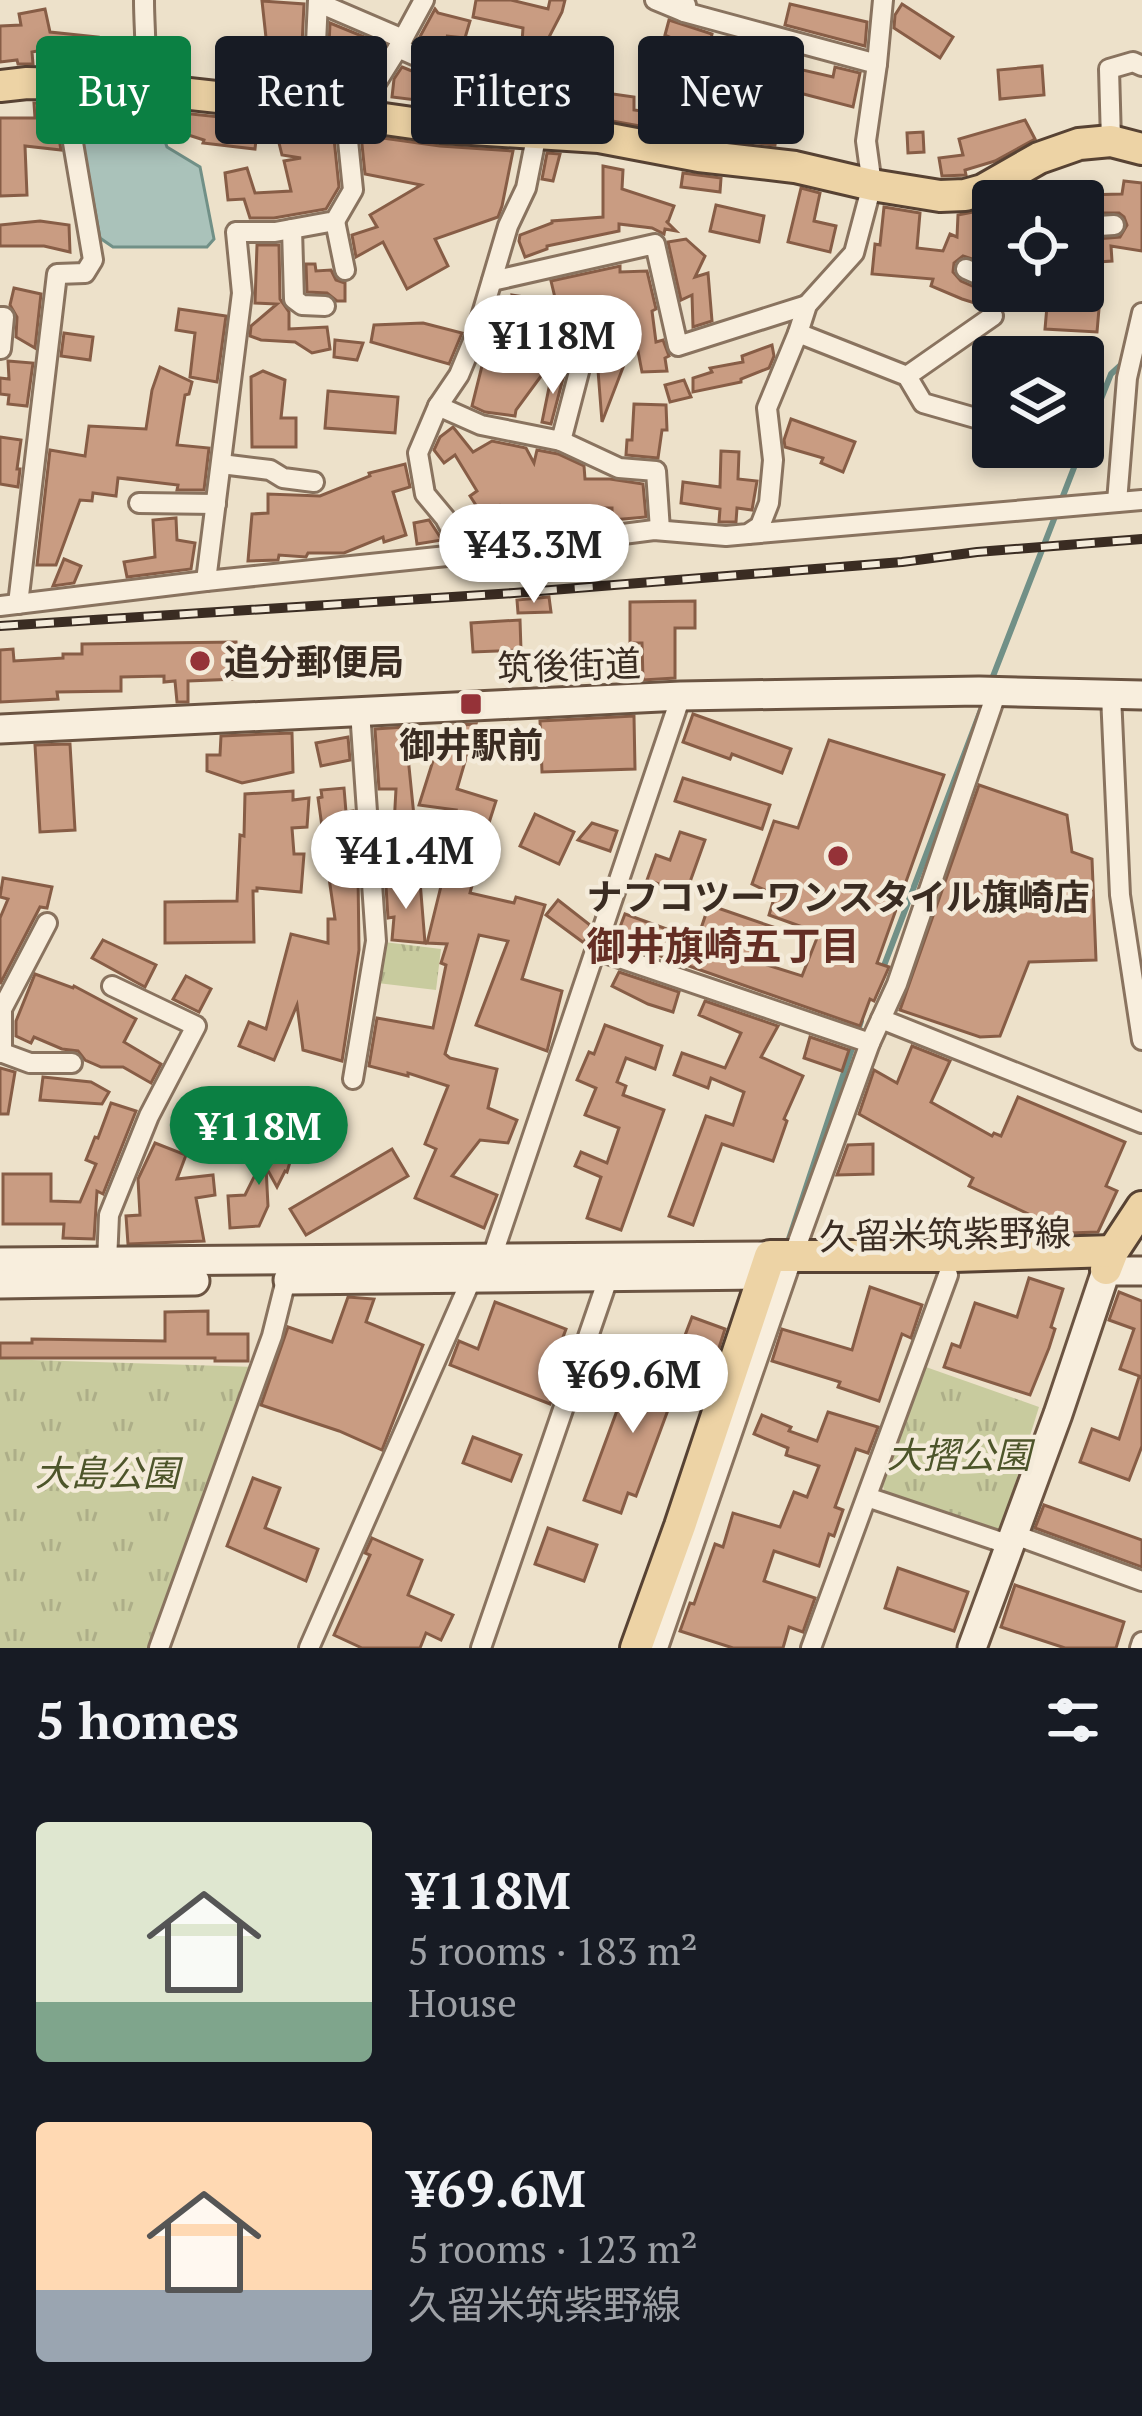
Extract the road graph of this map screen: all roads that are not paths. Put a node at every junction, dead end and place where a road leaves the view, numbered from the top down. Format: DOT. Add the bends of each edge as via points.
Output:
graph roads {
  1 [pos="144,0"];
  2 [pos="424,0"];
  3 [pos="655,0"];
  4 [pos="884,0"];
  5 [pos="318,1"];
  6 [pos="686,6"];
  7 [pos="144,36"];
  8 [pos="316,36"];
  9 [pos="401,44"];
  10 [pos="411,49"];
  11 [pos="387,63"];
  12 [pos="877,64"];
  13 [pos="1142,66"];
  14 [pos="36,83"];
  15 [pos="0,86"];
  16 [pos="614,140"];
  17 [pos="1111,140"];
  18 [pos="73,144"];
  19 [pos="352,144"];
  20 [pos="535,144"];
  21 [pos="1142,149"];
  22 [pos="1016,180"];
  23 [pos="872,185"];
  24 [pos="972,193"];
  25 [pos="335,221"];
  26 [pos="1114,225"];
  27 [pos="1104,226"];
  28 [pos="292,229"];
  29 [pos="966,269"];
  30 [pos="345,270"];
  31 [pos="972,272"];
  32 [pos="492,281"];
  33 [pos="807,305"];
  34 [pos="325,306"];
  35 [pos="1142,313"];
  36 [pos="993,316"];
  37 [pos="0,317"];
  38 [pos="798,334"];
  39 [pos="1,349"];
  40 [pos="580,368"];
  41 [pos="907,376"];
  42 [pos="1135,378"];
  43 [pos="437,406"];
  44 [pos="972,417"];
  45 [pos="561,441"];
  46 [pos="221,464"];
  47 [pos="314,482"];
  48 [pos="1142,500"];
  49 [pos="1117,502"];
  50 [pos="139,503"];
  51 [pos="216,504"];
  52 [pos="660,530"];
  53 [pos="748,534"];
  54 [pos="490,551"];
  55 [pos="206,581"];
  56 [pos="9,605"];
  57 [pos="991,691"];
  58 [pos="1112,695"];
  59 [pos="1142,695"];
  60 [pos="681,696"];
  61 [pos="360,711"];
  62 [pos="0,729"];
  63 [pos="47,923"];
  64 [pos="596,950"];
  65 [pos="112,986"];
  66 [pos="881,1019"];
  67 [pos="1142,1040"];
  68 [pos="870,1042"];
  69 [pos="1,1053"];
  70 [pos="72,1063"];
  71 [pos="353,1079"];
  72 [pos="1142,1123"];
  73 [pos="1142,1207"];
  74 [pos="492,1257"];
  75 [pos="1120,1257"];
  76 [pos="0,1262"];
  77 [pos="107,1262"];
  78 [pos="778,1265"];
  79 [pos="612,1267"];
  80 [pos="1142,1271"];
  81 [pos="948,1274"];
  82 [pos="286,1280"];
  83 [pos="471,1280"];
  84 [pos="0,1284"];
  85 [pos="868,1497"];
  86 [pos="1012,1540"];
  87 [pos="1142,1581"];
  88 [pos="160,1648"];
  89 [pos="309,1648"];
  90 [pos="481,1648"];
  91 [pos="636,1648"];
  92 [pos="658,1648"];
  93 [pos="811,1648"];
  94 [pos="972,1648"];
  1 -- 7 [label="street"];
  2 -- 9 [label="street"];
  3 -- 6 [label="street"];
  4 -- 12 [label="street"];
  5 -- 8 [label="street"];
  5 -- 9 [label="street"];
  6 -- 12 [label="street"];
  9 -- 10 [label="street"];
  9 -- 11 [label="street"];
  12 -- 23 [label="street" via="866,141"];
  13 -- 17 [label="street" via="1109,69"];
  14 -- 15 [label="main road"];
  16 -- 23 [label="main road"];
  17 -- 21 [label="main road"];
  17 -- 22 [label="main road" via="1039,158"];
  18 -- 56 [label="street" via="93,260 86,273 57,274"];
  19 -- 25 [label="street" via="353,190"];
  20 -- 32 [label="street"];
  23 -- 24 [label="main road"];
  23 -- 33 [label="street" via="854,253"];
  25 -- 28 [label="street"];
  25 -- 30 [label="street"];
  26 -- 27 [label="street"];
  28 -- 34 [label="street" via="294,299"];
  28 -- 46 [label="street" via="236,232 242,293"];
  29 -- 31 [label="street"];
  32 -- 33 [label="street" via="655,244 678,346"];
  32 -- 43 [label="street" via="459,375"];
  33 -- 38 [label="street"];
  35 -- 42 [label="street"];
  36 -- 41 [label="street"];
  37 -- 39 [label="street"];
  38 -- 41 [label="street"];
  38 -- 53 [label="street" via="767,408 769,503"];
  40 -- 45 [label="street"];
  41 -- 44 [label="street" via="923,403"];
  42 -- 49 [label="street"];
  43 -- 45 [label="street" via="481,425"];
  43 -- 54 [label="street" via="418,453 424,494 452,531"];
  45 -- 52 [label="street" via="619,468 656,471"];
  46 -- 47 [label="street"];
  46 -- 51 [label="street"];
  48 -- 49 [label="street"];
  49 -- 53 [label="street"];
  50 -- 51 [label="street"];
  51 -- 55 [label="street"];
  52 -- 53 [label="street"];
  52 -- 54 [label="street"];
  54 -- 55 [label="street"];
  55 -- 56 [label="street"];
  57 -- 58 [label="street, 筑後街道"];
  57 -- 60 [label="street, 筑後街道"];
  57 -- 66 [label="street"];
  58 -- 59 [label="street, 筑後街道"];
  58 -- 67 [label="street" via="1120,895"];
  60 -- 61 [label="street, 筑後街道"];
  60 -- 64 [label="street"];
  61 -- 62 [label="street, 筑後街道"];
  61 -- 71 [label="street" via="376,941"];
  63 -- 69 [label="street" via="2,1009"];
  64 -- 68 [label="street"];
  64 -- 74 [label="street"];
  65 -- 77 [label="street" via="196,1026 110,1215"];
  66 -- 68 [label="street"];
  66 -- 72 [label="street"];
  68 -- 78 [label="street"];
  69 -- 70 [label="street"];
  73 -- 75 [label="main road, 久留米筑紫野線"];
  74 -- 77 [label="street"];
  74 -- 79 [label="street"];
  74 -- 83 [label="street"];
  75 -- 78 [label="main road, 久留米筑紫野線"];
  75 -- 80 [label="street"];
  75 -- 81 [label="main road, 久留米筑紫野線"];
  75 -- 86 [label="street"];
  76 -- 77 [label="street"];
  78 -- 79 [label="street"];
  78 -- 81 [label="main road, 久留米筑紫野線"];
  78 -- 91 [label="main road"];
  78 -- 92 [label="street"];
  79 -- 83 [label="street"];
  79 -- 90 [label="street"];
  81 -- 85 [label="street"];
  82 -- 83 [label="street"];
  82 -- 84 [label="street"];
  82 -- 88 [label="street"];
  83 -- 89 [label="street"];
  85 -- 86 [label="street"];
  85 -- 93 [label="street"];
  86 -- 87 [label="street"];
  86 -- 94 [label="street"];
}
